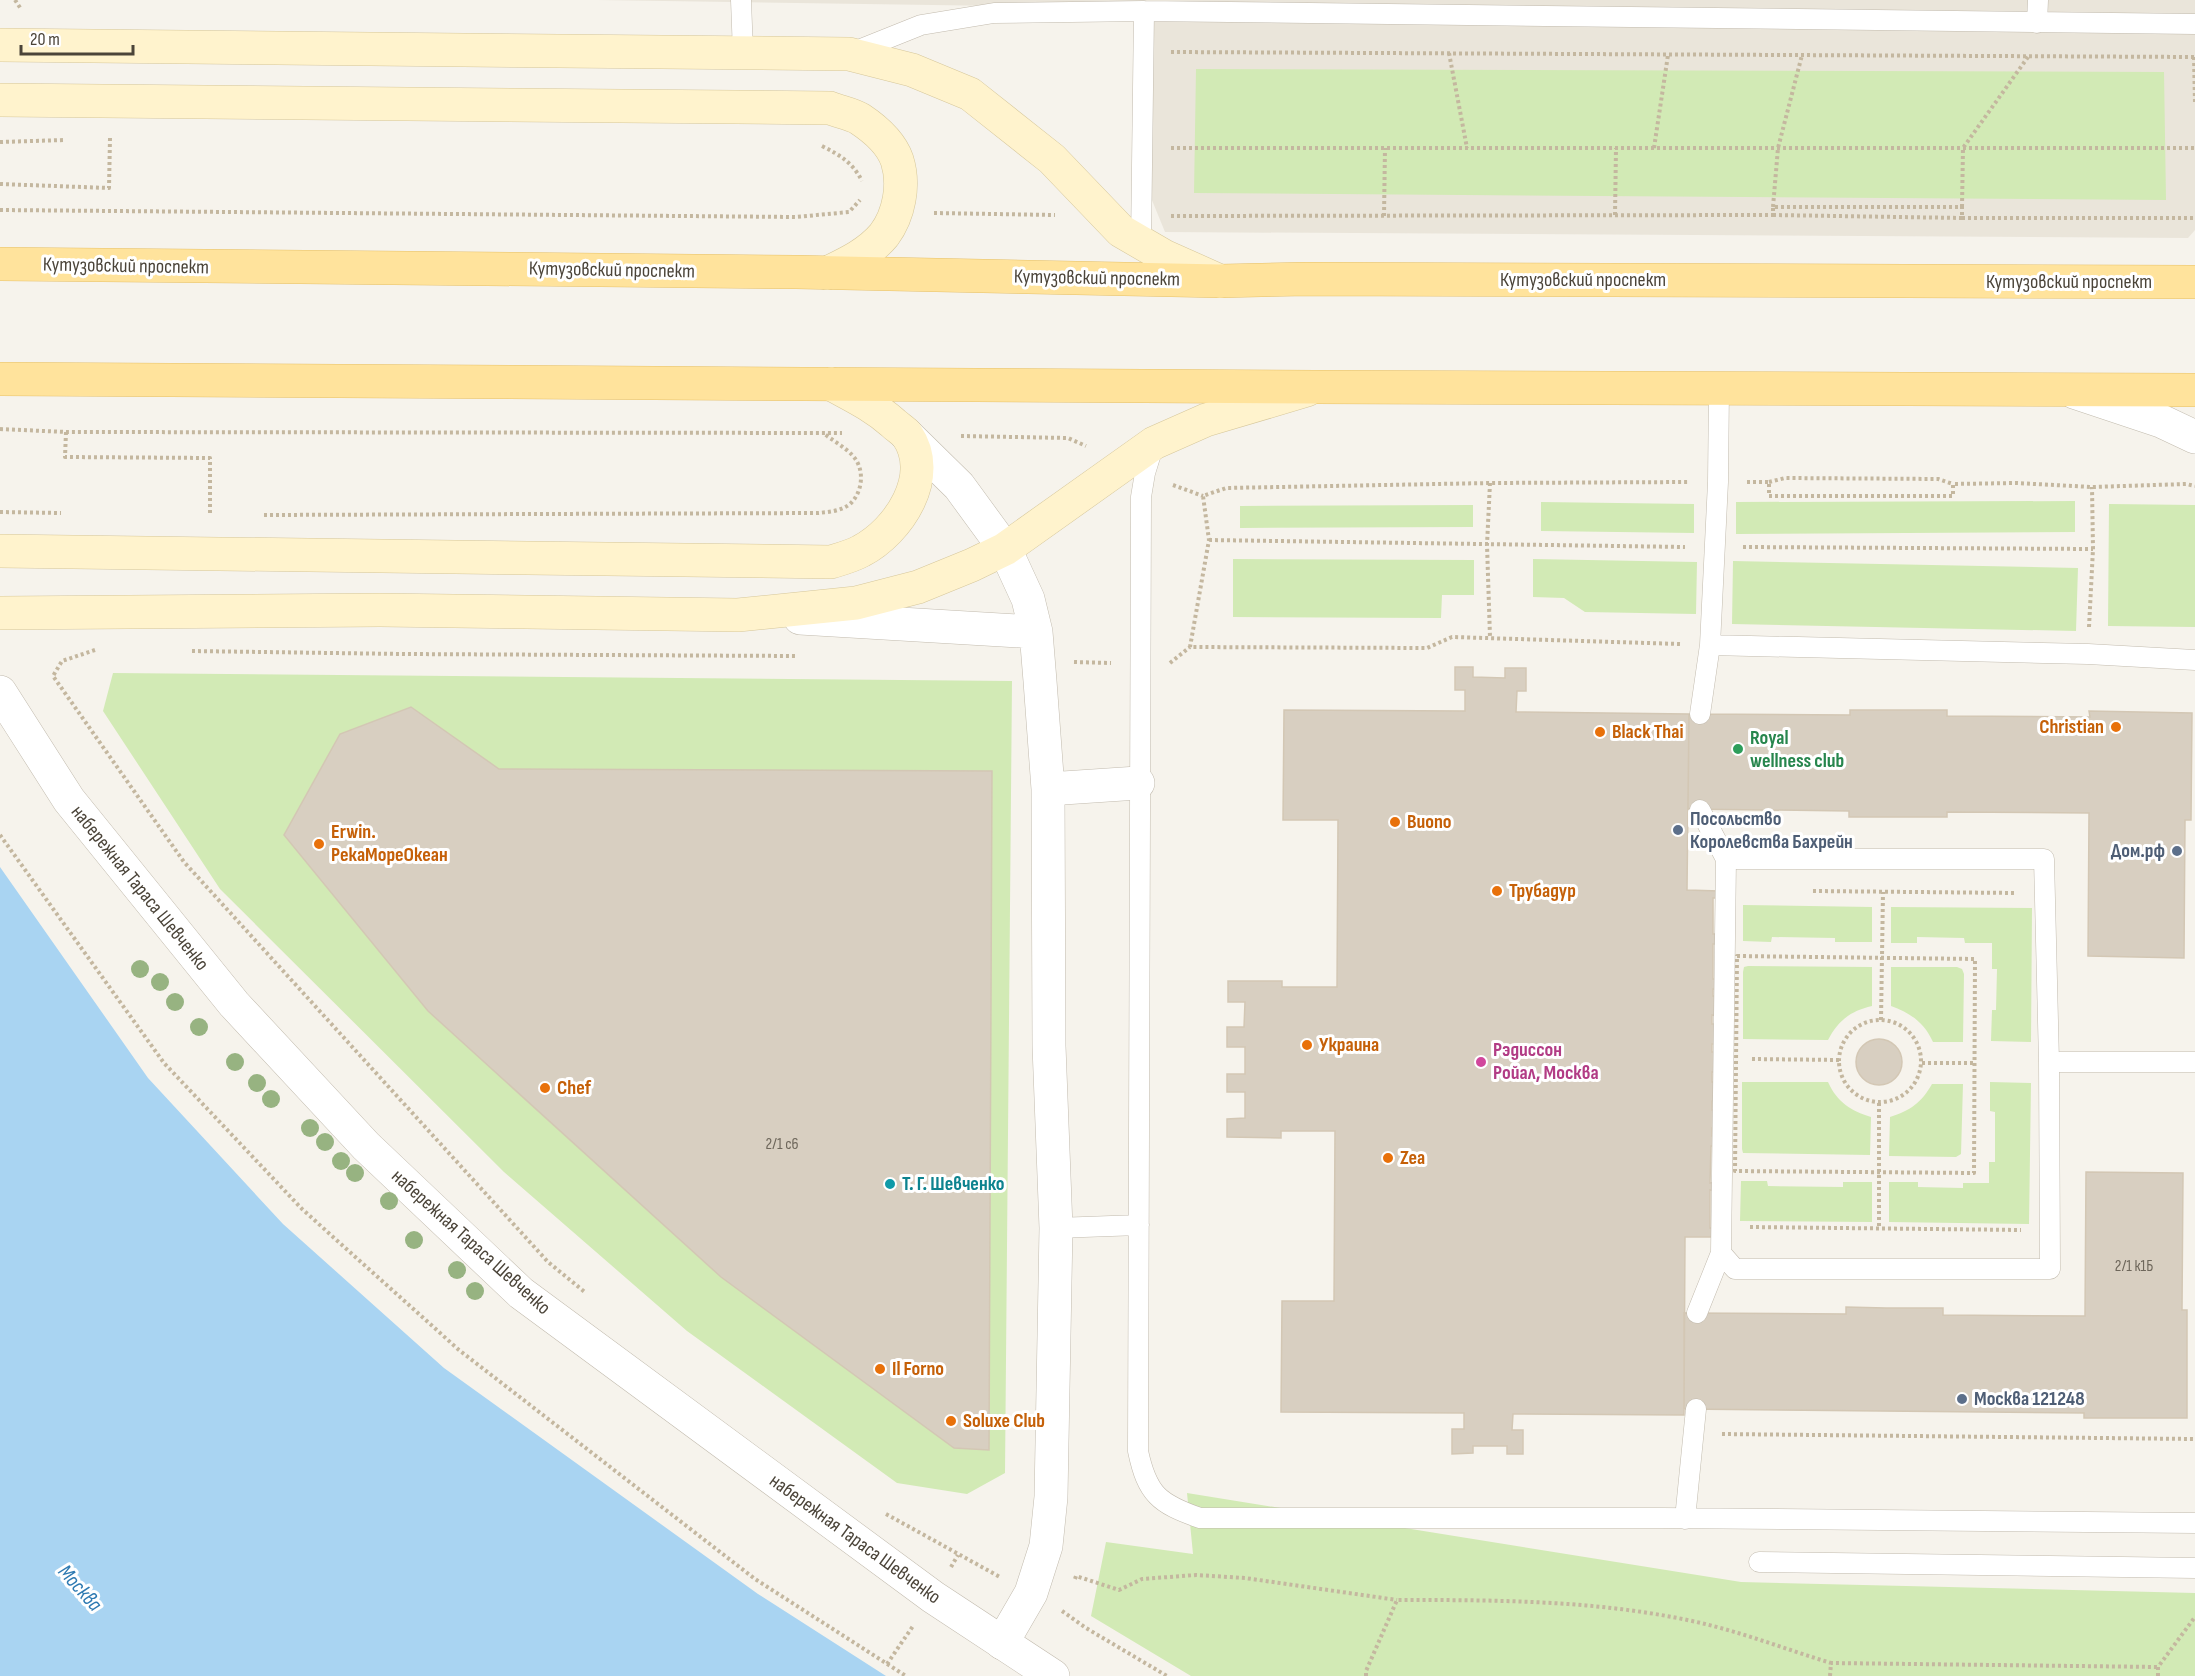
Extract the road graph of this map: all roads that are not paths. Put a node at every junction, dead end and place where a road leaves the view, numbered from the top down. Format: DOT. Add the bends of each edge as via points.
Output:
graph roads {
  1 [pos="741,0"];
  2 [pos="2038,0"];
  3 [pos="994,7"];
  4 [pos="1144,11"];
  5 [pos="2037,23"];
  6 [pos="2195,24"];
  7 [pos="0,45"];
  8 [pos="743,53"];
  9 [pos="849,54"];
  10 [pos="0,100"];
  11 [pos="1142,229"];
  12 [pos="0,264"];
  13 [pos="827,273"];
  14 [pos="1220,280"];
  15 [pos="2195,282"];
  16 [pos="0,380"];
  17 [pos="831,384"];
  18 [pos="1316,387"];
  19 [pos="1719,388"];
  20 [pos="2066,390"];
  21 [pos="2195,390"];
  22 [pos="906,434"];
  23 [pos="2195,437"];
  24 [pos="1141,460"];
  25 [pos="1005,549"];
  26 [pos="0,551"];
  27 [pos="0,613"];
  28 [pos="738,615"];
  29 [pos="1710,645"];
  30 [pos="1037,647"];
  31 [pos="2195,660"];
  32 [pos="0,692"];
  33 [pos="1700,714"];
  34 [pos="1138,783"];
  35 [pos="1048,789"];
  36 [pos="1700,810"];
  37 [pos="1726,859"];
  38 [pos="2049,1062"];
  39 [pos="2195,1062"];
  40 [pos="1138,1225"];
  41 [pos="1056,1228"];
  42 [pos="1721,1252"];
  43 [pos="1698,1313"];
  44 [pos="1696,1409"];
  45 [pos="1685,1519"];
  46 [pos="2195,1523"];
  47 [pos="1759,1562"];
  48 [pos="2195,1568"];
  49 [pos="1002,1643"];
  50 [pos="1053,1676"];
  1 -- 8 [label="lane"];
  2 -- 5 [label="lane"];
  3 -- 4 [label="lane"];
  3 -- 9 [label="lane" via="921,25"];
  4 -- 5 [label="lane"];
  4 -- 11 [label="lane"];
  5 -- 6 [label="lane"];
  7 -- 8 [label="main road"];
  8 -- 9 [label="main road"];
  9 -- 11 [label="main road" via="912,69 970,94 1052,159 1121,231"];
  10 -- 13 [label="main road" via="830,108 858,118 881,135 897,160 900,186 898,213 883,235 861,256"];
  11 -- 14 [label="main road" via="1164,256"];
  12 -- 13 [label="main road, Кутузовский проспект"];
  13 -- 14 [label="main road, Кутузовский проспект"];
  14 -- 15 [label="main road, Кутузовский проспект"];
  16 -- 17 [label="main road"];
  17 -- 18 [label="main road"];
  17 -- 22 [label="main road" via="874,407"];
  18 -- 19 [label="main road"];
  18 -- 24 [label="main road" via="1206,420"];
  19 -- 20 [label="main road"];
  19 -- 29 [label="lane"];
  20 -- 21 [label="main road"];
  20 -- 23 [label="street" via="2161,421"];
  22 -- 25 [label="street" via="959,486"];
  22 -- 26 [label="main road" via="917,461 915,487 902,513 886,532 861,551 831,562"];
  24 -- 25 [label="main road"];
  24 -- 34 [label="lane"];
  25 -- 28 [label="main road" via="918,587 856,603"];
  25 -- 30 [label="street" via="1028,600"];
  27 -- 28 [label="main road" via="380,610"];
  28 -- 30 [label="street"];
  29 -- 31 [label="lane"];
  29 -- 33 [label="lane"];
  30 -- 35 [label="street"];
  32 -- 49 [label="street, набережная Тараса Шевченко" via="69,800 234,1005 366,1146 521,1293 855,1541"];
  34 -- 35 [label="street"];
  34 -- 40 [label="lane"];
  35 -- 41 [label="street" via="1049,1046"];
  36 -- 37 [label="lane"];
  37 -- 38 [label="lane" via="2044,859"];
  37 -- 42 [label="lane"];
  38 -- 39 [label="lane"];
  38 -- 42 [label="lane" via="2050,1269 1735,1269"];
  40 -- 41 [label="lane"];
  40 -- 45 [label="lane" via="1138,1451 1143,1476 1156,1496 1176,1510 1200,1518"];
  41 -- 49 [label="street" via="1051,1497 1046,1546 1030,1593"];
  42 -- 43 [label="lane"];
  44 -- 45 [label="lane"];
  45 -- 46 [label="lane"];
  47 -- 48 [label="lane"];
  49 -- 50 [label="street, набережная Тараса Шевченко"];
}
